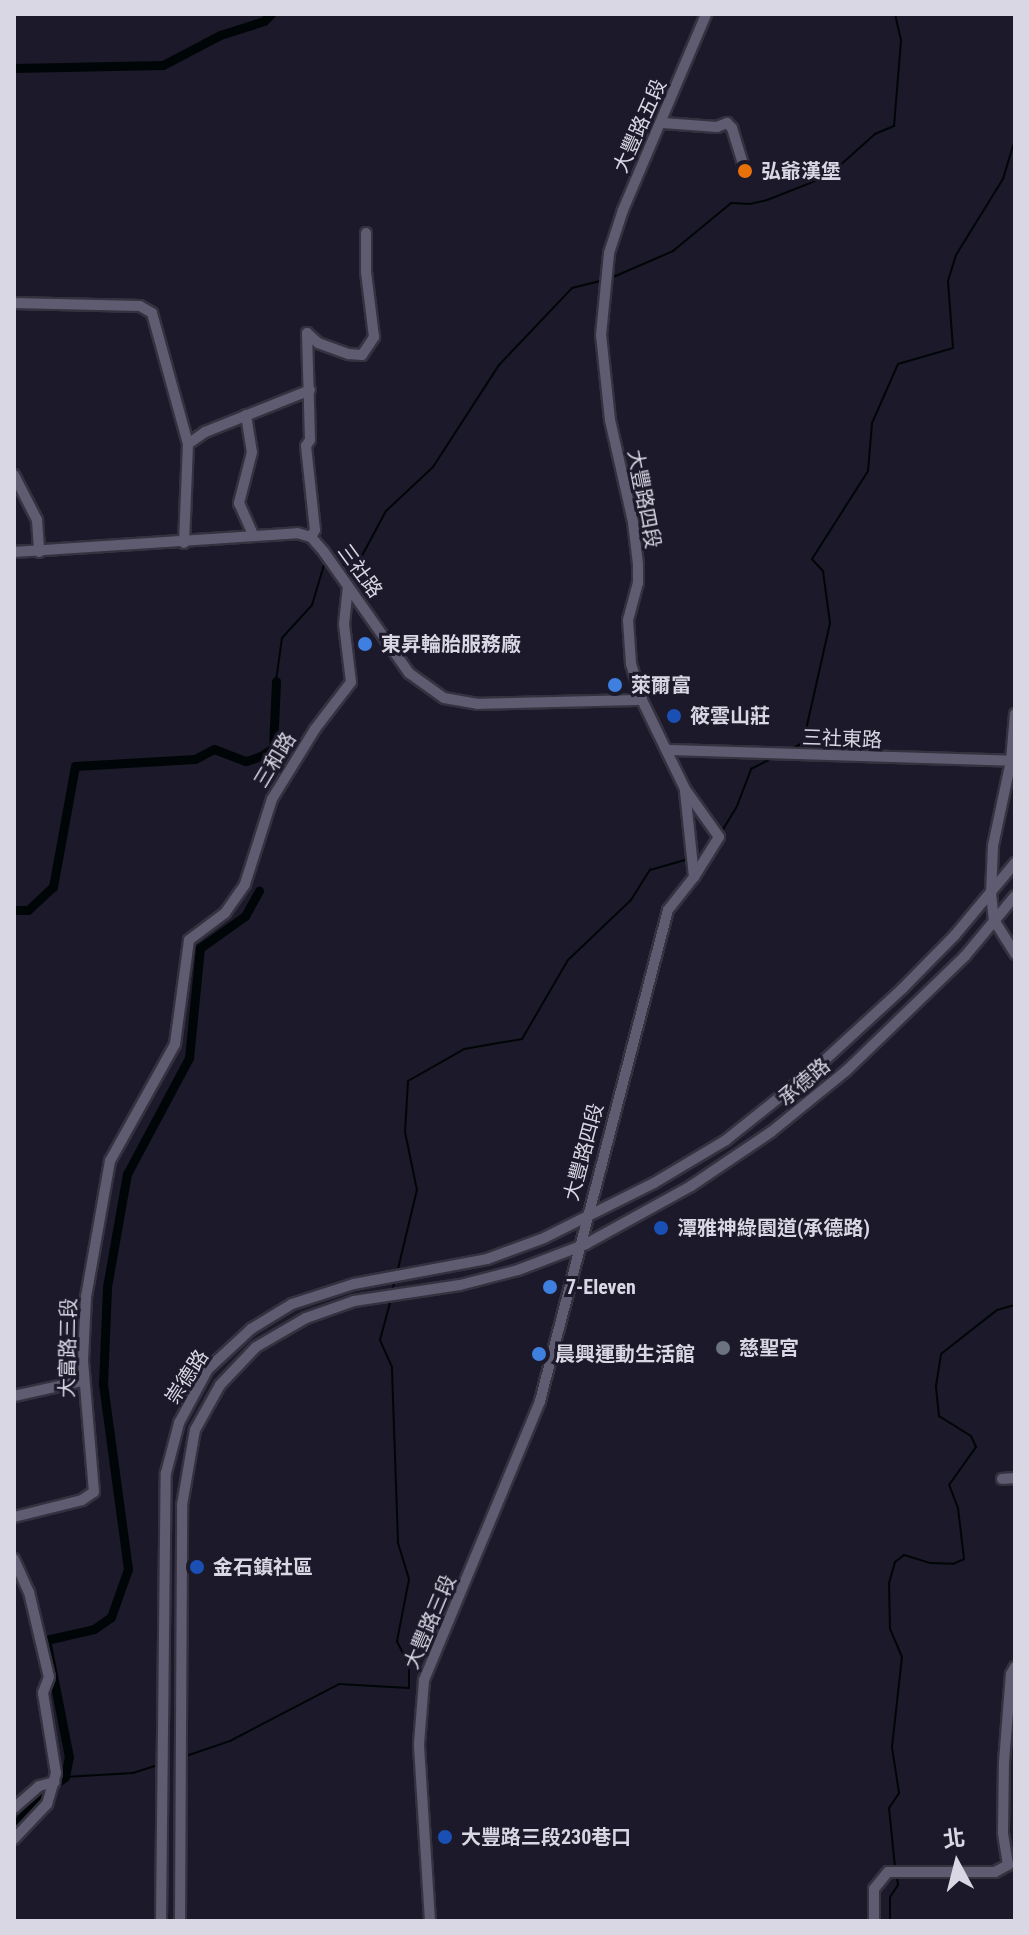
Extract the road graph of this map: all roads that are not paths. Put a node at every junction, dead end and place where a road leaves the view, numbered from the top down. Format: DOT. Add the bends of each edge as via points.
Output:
graph roads {
  1 [pos="706,14"];
  2 [pos="663,123"];
  3 [pos="743,163"];
  4 [pos="366,233"];
  5 [pos="609,253"];
  6 [pos="14,303"];
  7 [pos="310,390"];
  8 [pos="246,415"];
  9 [pos="188,444"];
  10 [pos="14,475"];
  11 [pos="253,535"];
  12 [pos="311,537"];
  13 [pos="184,543"];
  14 [pos="14,552"];
  15 [pos="39,552"];
  16 [pos="348,586"];
  17 [pos="642,700"];
  18 [pos="1015,714"];
  19 [pos="668,750"];
  20 [pos="1013,761"];
  21 [pos="685,789"];
  22 [pos="1015,863"];
  23 [pos="694,877"];
  24 [pos="991,893"];
  25 [pos="1015,896"];
  26 [pos="994,920"];
  27 [pos="189,940"];
  28 [pos="1015,954"];
  29 [pos="585,1219"];
  30 [pos="577,1249"];
  31 [pos="82,1381"];
  32 [pos="14,1396"];
  33 [pos="524,1444"];
  34 [pos="1015,1478"];
  35 [pos="1002,1479"];
  36 [pos="14,1517"];
  37 [pos="14,1559"];
  38 [pos="1015,1667"];
  39 [pos="55,1782"];
  40 [pos="14,1808"];
  41 [pos="14,1839"];
  42 [pos="161,1921"];
  43 [pos="180,1921"];
  44 [pos="430,1921"];
  45 [pos="874,1921"];
  1 -- 2 [label="street, 大豐路五段"];
  2 -- 3 [label="street" via="727,123"];
  2 -- 5 [label="street, 大豐路五段"];
  4 -- 7 [label="street" via="374,337 362,355 318,343 307,333"];
  5 -- 17 [label="street, 大豐路四段" via="601,335 603,378 636,540 638,583 627,640"];
  6 -- 9 [label="street" via="140,306 152,313"];
  7 -- 8 [label="street"];
  7 -- 12 [label="street" via="306,446 315,530"];
  8 -- 9 [label="street"];
  8 -- 11 [label="street" via="252,452 239,503"];
  9 -- 13 [label="street"];
  10 -- 15 [label="street" via="37,520"];
  11 -- 12 [label="street, 三社路"];
  11 -- 13 [label="street, 三社路"];
  12 -- 16 [label="street, 三社路"];
  13 -- 15 [label="street, 三社路"];
  14 -- 15 [label="street, 三社路"];
  16 -- 17 [label="street, 三社路" via="409,673 444,698 477,704"];
  16 -- 27 [label="street, 三和路" via="344,624 351,682 272,799 245,884 225,913"];
  17 -- 19 [label="street, 大豐路四段"];
  18 -- 20 [label="street"];
  19 -- 20 [label="street, 三社東路"];
  19 -- 21 [label="street, 大豐路四段"];
  20 -- 24 [label="street" via="993,846"];
  21 -- 23 [label="street, 大豐路四段"];
  21 -- 23 [label="street, 大豐路四段" via="719,837"];
  22 -- 24 [label="street, 承德路"];
  23 -- 29 [label="street, 大豐路四段" via="668,910"];
  24 -- 26 [label="street"];
  24 -- 29 [label="street, 承德路" via="902,989 754,1120"];
  25 -- 26 [label="street, 承德路"];
  26 -- 28 [label="street"];
  26 -- 30 [label="street, 承德路" via="924,997 771,1132 691,1186"];
  27 -- 31 [label="street, 大富路三段" via="175,1044 110,1161 86,1297"];
  29 -- 30 [label="street, 大豐路四段"];
  29 -- 42 [label="street, 崇德路" via="487,1259 354,1284 292,1304 230,1346 191,1396 166,1473"];
  30 -- 33 [label="street, 大豐路四段" via="540,1401"];
  30 -- 43 [label="street, 崇德路" via="460,1285 354,1301 306,1318 256,1347 220,1385 195,1430 182,1505"];
  31 -- 32 [label="street"];
  31 -- 36 [label="street, 大富路三段" via="94,1492 82,1500"];
  33 -- 44 [label="street, 大豐路三段" via="424,1680 419,1744"];
  34 -- 35 [label="street"];
  37 -- 39 [label="street" via="29,1592 49,1677 43,1693"];
  38 -- 45 [label="street" via="1004,1762 1008,1865 995,1872 888,1872 874,1889"];
  39 -- 40 [label="street" via="39,1786"];
  39 -- 41 [label="street" via="47,1804"];
}
